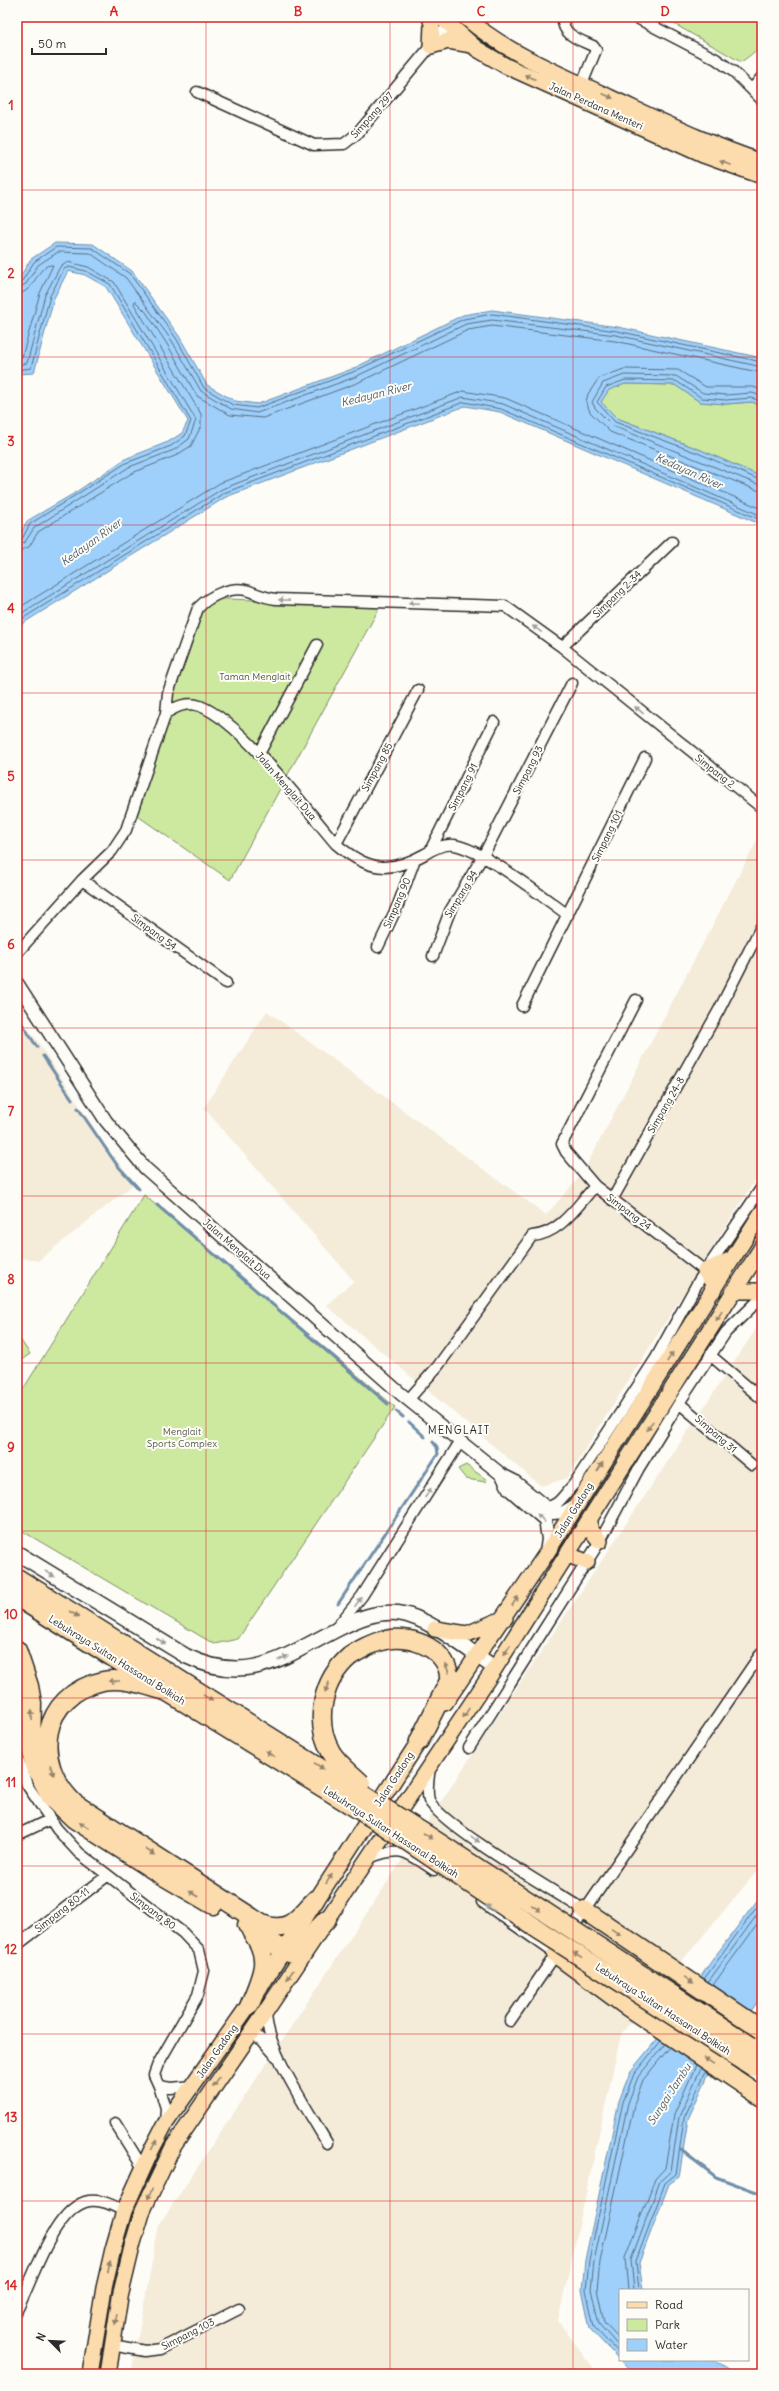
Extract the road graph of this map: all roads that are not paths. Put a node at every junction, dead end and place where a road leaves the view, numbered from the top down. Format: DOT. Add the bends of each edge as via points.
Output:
graph roads {
  1 [pos="430,17"];
  2 [pos="465,17"];
  3 [pos="563,17"];
  4 [pos="635,17"];
  5 [pos="448,19"];
  6 [pos="473,45"];
  7 [pos="431,46"];
  8 [pos="762,77"];
  9 [pos="582,84"];
  10 [pos="752,89"];
  11 [pos="197,92"];
  12 [pos="762,100"];
  13 [pos="762,162"];
  14 [pos="762,176"];
  15 [pos="672,542"];
  16 [pos="317,645"];
  17 [pos="562,647"];
  18 [pos="572,683"];
  19 [pos="418,690"];
  20 [pos="166,713"];
  21 [pos="494,722"];
  22 [pos="259,754"];
  23 [pos="645,758"];
  24 [pos="762,808"];
  25 [pos="336,844"];
  26 [pos="430,851"];
  27 [pos="483,856"];
  28 [pos="415,859"];
  29 [pos="82,880"];
  30 [pos="568,914"];
  31 [pos="762,925"];
  32 [pos="378,947"];
  33 [pos="17,953"];
  34 [pos="432,956"];
  35 [pos="17,983"];
  36 [pos="226,983"];
  37 [pos="636,1000"];
  38 [pos="522,1006"];
  39 [pos="595,1186"];
  40 [pos="762,1187"];
  41 [pos="612,1200"];
  42 [pos="762,1212"];
  43 [pos="762,1247"];
  44 [pos="733,1258"];
  45 [pos="748,1269"];
  46 [pos="705,1271"];
  47 [pos="762,1285"];
  48 [pos="713,1291"];
  49 [pos="735,1291"];
  50 [pos="762,1291"];
  51 [pos="762,1297"];
  52 [pos="710,1355"];
  53 [pos="762,1399"];
  54 [pos="408,1400"];
  55 [pos="679,1403"];
  56 [pos="460,1442"];
  57 [pos="752,1465"];
  58 [pos="502,1475"];
  59 [pos="577,1504"];
  60 [pos="545,1507"];
  61 [pos="590,1520"];
  62 [pos="600,1541"];
  63 [pos="17,1554"];
  64 [pos="546,1554"];
  65 [pos="568,1555"];
  66 [pos="587,1562"];
  67 [pos="17,1578"];
  68 [pos="17,1597"];
  69 [pos="505,1618"];
  70 [pos="435,1629"];
  71 [pos="333,1632"];
  72 [pos="17,1650"];
  73 [pos="762,1652"];
  74 [pos="477,1656"];
  75 [pos="495,1668"];
  76 [pos="171,1684"];
  77 [pos="419,1741"];
  78 [pos="469,1748"];
  79 [pos="17,1756"];
  80 [pos="430,1766"];
  81 [pos="50,1820"];
  82 [pos="407,1822"];
  83 [pos="17,1836"];
  84 [pos="369,1858"];
  85 [pos="107,1876"];
  86 [pos="315,1900"];
  87 [pos="584,1910"];
  88 [pos="328,1920"];
  89 [pos="246,1924"];
  90 [pos="17,1945"];
  91 [pos="283,1950"];
  92 [pos="556,1954"];
  93 [pos="250,2004"];
  94 [pos="266,2011"];
  95 [pos="510,2021"];
  96 [pos="762,2030"];
  97 [pos="251,2033"];
  98 [pos="279,2058"];
  99 [pos="760,2061"];
  100 [pos="159,2086"];
  101 [pos="192,2086"];
  102 [pos="762,2097"];
  103 [pos="115,2123"];
  104 [pos="165,2124"];
  105 [pos="327,2143"];
  106 [pos="143,2168"];
  107 [pos="124,2211"];
  108 [pos="239,2308"];
  109 [pos="17,2310"];
  110 [pos="112,2345"];
  111 [pos="90,2374"];
  112 [pos="108,2374"];
  1 -- 7 [label="main road"];
  2 -- 9 [label="main road, Jalan Perdana Menteri" via="504,47"];
  3 -- 9 [label="street" via="563,26 567,32 596,50"];
  4 -- 10 [label="street" via="716,59"];
  5 -- 6 [label="main road, Jalan Perdana Menteri"];
  5 -- 7 [label="street, Simpang 297"];
  6 -- 7 [label="main road" via="448,41"];
  14 -- 6 [label="main road, Jalan Perdana Menteri, one-way" via="703,155 506,66"];
  7 -- 11 [label="street, Simpang 297" via="358,133 344,144 314,145"];
  8 -- 10 [label="street"];
  9 -- 13 [label="main road, Jalan Perdana Menteri, one-way" via="707,142"];
  10 -- 12 [label="street"];
  15 -- 17 [label="street, Simpang 2-34"];
  16 -- 22 [label="street"];
  17 -- 20 [label="street, Simpang 2, one-way" via="505,606 276,599 265,598 248,590 223,592 204,601 198,608 168,693"];
  24 -- 17 [label="street, Simpang 2, one-way"];
  18 -- 27 [label="street, Simpang 93"];
  19 -- 25 [label="street, Simpang 85"];
  20 -- 22 [label="street, Jalan Menglait Dua" via="187,704 199,706 226,723"];
  20 -- 29 [label="street" via="126,830 112,851"];
  21 -- 26 [label="street, Simpang 91"];
  22 -- 25 [label="street, Jalan Menglait Dua"];
  23 -- 30 [label="street, Simpang 101"];
  25 -- 28 [label="street, Jalan Menglait Dua" via="346,852 380,868 394,867"];
  26 -- 27 [label="street, Jalan Menglait Dua" via="454,845"];
  26 -- 28 [label="street, Jalan Menglait Dua"];
  27 -- 30 [label="street, Jalan Menglait Dua"];
  27 -- 34 [label="street, Simpang 94" via="450,911"];
  28 -- 32 [label="street, Simpang 90" via="398,905"];
  29 -- 33 [label="street"];
  29 -- 36 [label="street, Simpang 54"];
  30 -- 38 [label="street"];
  31 -- 41 [label="street, Simpang 24-8" via="719,1010"];
  35 -- 54 [label="street, Jalan Menglait Dua" via="106,1121 145,1168"];
  37 -- 39 [label="street, Simpang 24" via="562,1144"];
  39 -- 41 [label="street, Simpang 24"];
  39 -- 54 [label="street" via="549,1233 532,1236 438,1366 424,1378"];
  40 -- 46 [label="street"];
  41 -- 46 [label="street, Simpang 24"];
  42 -- 44 [label="main road, Jalan Gadong"];
  43 -- 45 [label="main road, Jalan Gadong"];
  44 -- 46 [label="main road"];
  44 -- 48 [label="main road, Jalan Gadong"];
  45 -- 47 [label="main road"];
  45 -- 49 [label="main road, Jalan Gadong"];
  46 -- 48 [label="main road" via="712,1282"];
  46 -- 60 [label="street" via="656,1358 574,1484 556,1505"];
  59 -- 48 [label="main road, Jalan Gadong, one-way"];
  49 -- 50 [label="main road"];
  49 -- 61 [label="main road, Jalan Gadong, one-way"];
  51 -- 52 [label="street" via="726,1332"];
  52 -- 53 [label="street"];
  52 -- 55 [label="street"];
  54 -- 56 [label="street, Jalan Menglait Dua"];
  55 -- 57 [label="street, Simpang 31"];
  55 -- 62 [label="street" via="639,1468"];
  56 -- 58 [label="street, Jalan Menglait Dua"];
  71 -- 56 [label="street, one-way" via="362,1596"];
  58 -- 60 [label="street, Jalan Menglait Dua" via="514,1481"];
  64 -- 58 [label="street, Jalan Menglait Dua, one-way" via="548,1539 545,1520 509,1489"];
  59 -- 60 [label="street, Jalan Menglait Dua" via="558,1514"];
  59 -- 64 [label="main road, Jalan Gadong"];
  61 -- 62 [label="main road" via="590,1528"];
  61 -- 65 [label="main road, Jalan Gadong"];
  62 -- 66 [label="street"];
  63 -- 71 [label="main road, one-way" via="204,1665 238,1670 256,1667 290,1654"];
  69 -- 64 [label="main road, Jalan Gadong, one-way"];
  65 -- 66 [label="main road"];
  65 -- 75 [label="main road, Jalan Gadong, one-way"];
  66 -- 78 [label="street"];
  67 -- 76 [label="highway, Lebuhraya Sultan Hassanal Bolkiah, one-way"];
  68 -- 76 [label="highway, Lebuhraya Sultan Hassanal Bolkiah"];
  69 -- 70 [label="main road" via="467,1634"];
  69 -- 74 [label="main road, Jalan Gadong"];
  70 -- 71 [label="main road" via="418,1619 399,1613 384,1613 354,1620"];
  70 -- 74 [label="main road"];
  89 -- 72 [label="highway, one-way" via="158,1874 80,1823 62,1810 51,1797 34,1764 31,1748 32,1703"];
  73 -- 87 [label="street"];
  74 -- 75 [label="main road"];
  74 -- 77 [label="main road, Jalan Gadong"];
  75 -- 80 [label="main road, Jalan Gadong, one-way"];
  76 -- 82 [label="highway, Lebuhraya Sultan Hassanal Bolkiah, one-way, bridge"];
  76 -- 86 [label="highway, one-way" via="105,1681 90,1685 69,1697 54,1716 47,1734 51,1770 61,1789 74,1803 262,1924 284,1928"];
  99 -- 76 [label="highway, Lebuhraya Sultan Hassanal Bolkiah, one-way, bridge" via="542,1932"];
  77 -- 82 [label="highway, one-way, bridge" via="449,1681 450,1671 440,1655 420,1644 396,1638 373,1643 350,1656 334,1673 325,1692 322,1723 327,1743 338,1762"];
  86 -- 77 [label="main road, Jalan Gadong, one-way"];
  79 -- 81 [label="street, Simpang 80" via="27,1785"];
  80 -- 84 [label="main road, Jalan Gadong"];
  80 -- 87 [label="street, one-way" via="429,1798 440,1814 498,1856"];
  81 -- 83 [label="street"];
  81 -- 85 [label="street, Simpang 80" via="80,1853"];
  82 -- 99 [label="highway, Lebuhraya Sultan Hassanal Bolkiah, one-way, bridge"];
  84 -- 88 [label="main road, Jalan Gadong"];
  92 -- 84 [label="street, one-way" via="409,1854 393,1850"];
  85 -- 90 [label="street, Simpang 80-11"];
  85 -- 100 [label="street, Simpang 80" via="192,1941 203,1961 202,1982 198,1995 155,2070 154,2080"];
  86 -- 91 [label="main road, Jalan Gadong"];
  87 -- 92 [label="street"];
  87 -- 96 [label="highway, one-way"];
  88 -- 91 [label="highway" via="295,1953"];
  88 -- 94 [label="main road, Jalan Gadong, one-way"];
  89 -- 91 [label="highway"];
  89 -- 93 [label="highway" via="258,1941 264,1959 263,1972"];
  91 -- 93 [label="main road, Jalan Gadong"];
  92 -- 95 [label="street"];
  102 -- 92 [label="highway, one-way" via="625,2005"];
  93 -- 101 [label="main road, Jalan Gadong"];
  94 -- 97 [label="main road, Jalan Gadong"];
  94 -- 98 [label="street" via="268,2028"];
  97 -- 98 [label="street" via="262,2040"];
  97 -- 110 [label="main road, Jalan Gadong, one-way" via="194,2112 173,2147 143,2210 131,2250"];
  98 -- 105 [label="street"];
  100 -- 101 [label="street"];
  100 -- 104 [label="street, Simpang 80" via="166,2108"];
  101 -- 104 [label="main road, Jalan Gadong"];
  103 -- 106 [label="street"];
  106 -- 104 [label="main road, Jalan Gadong, one-way"];
  106 -- 107 [label="main road, Jalan Gadong"];
  107 -- 109 [label="street" via="104,2202 91,2201 73,2209 58,2227 41,2256"];
  111 -- 107 [label="main road, Jalan Gadong, one-way" via="104,2288"];
  108 -- 110 [label="street, Simpang 103" via="160,2348 145,2350"];
  110 -- 112 [label="main road, Jalan Gadong"];
}
